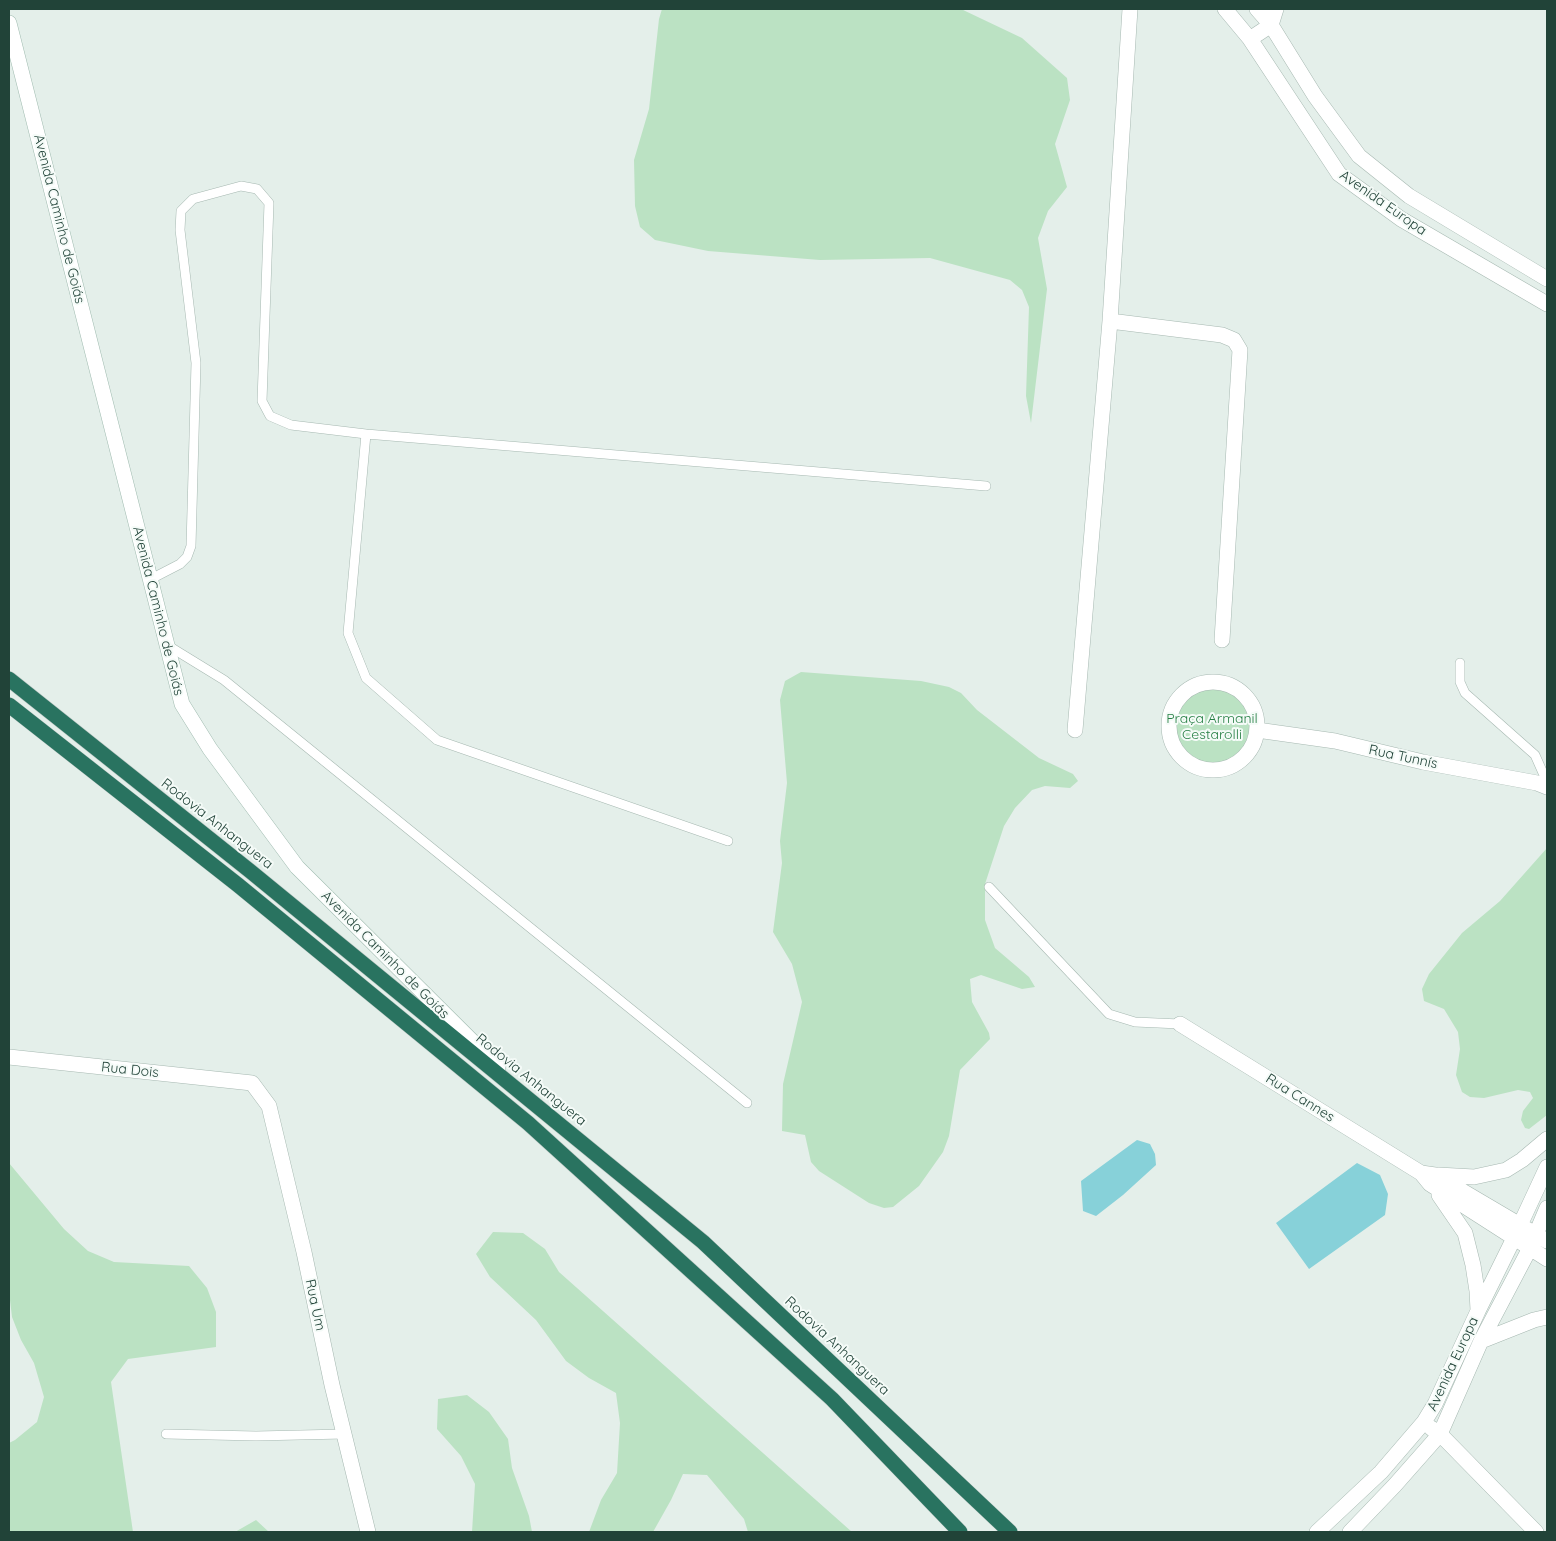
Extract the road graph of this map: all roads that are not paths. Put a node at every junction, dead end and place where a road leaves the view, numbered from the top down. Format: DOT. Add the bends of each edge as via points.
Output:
graph roads {
  1 [pos="1130,9"];
  2 [pos="1225,9"];
  3 [pos="1257,9"];
  4 [pos="1276,9"];
  5 [pos="9,23"];
  6 [pos="1271,25"];
  7 [pos="1250,39"];
  8 [pos="1547,279"];
  9 [pos="1547,304"];
  10 [pos="1110,321"];
  11 [pos="366,434"];
  12 [pos="986,486"];
  13 [pos="150,580"];
  14 [pos="1222,640"];
  15 [pos="166,644"];
  16 [pos="1460,663"];
  17 [pos="9,679"];
  18 [pos="9,705"];
  19 [pos="1075,730"];
  20 [pos="1258,730"];
  21 [pos="1547,782"];
  22 [pos="1547,787"];
  23 [pos="728,840"];
  24 [pos="990,887"];
  25 [pos="1180,1024"];
  26 [pos="9,1056"];
  27 [pos="252,1083"];
  28 [pos="747,1103"];
  29 [pos="539,1108"];
  30 [pos="1547,1139"];
  31 [pos="1547,1167"];
  32 [pos="1429,1177"];
  33 [pos="1547,1208"];
  34 [pos="1518,1232"];
  35 [pos="1538,1241"];
  36 [pos="1547,1258"];
  37 [pos="1478,1311"];
  38 [pos="1547,1317"];
  39 [pos="1481,1341"];
  40 [pos="1424,1422"];
  41 [pos="166,1434"];
  42 [pos="344,1434"];
  43 [pos="1440,1434"];
  44 [pos="368,1532"];
  45 [pos="960,1532"];
  46 [pos="1010,1532"];
  47 [pos="1317,1532"];
  48 [pos="1350,1532"];
  49 [pos="1536,1532"];
  1 -- 10 [label="street"];
  2 -- 7 [label="street, Avenida Europa"];
  3 -- 6 [label="street, Avenida Europa"];
  4 -- 6 [label="street"];
  5 -- 13 [label="street, Avenida Caminho de Goiás"];
  6 -- 7 [label="street"];
  6 -- 8 [label="street, Avenida Europa" via="1315,96 1359,156 1409,196"];
  7 -- 9 [label="street, Avenida Europa" via="1339,174 1401,219"];
  10 -- 14 [label="street" via="1222,334 1234,340 1240,350"];
  10 -- 19 [label="street"];
  11 -- 12 [label="lane"];
  11 -- 13 [label="lane" via="291,426 270,416 262,401 269,203 257,190 240,186 193,199 181,211 180,230 196,363 191,546 180,564"];
  11 -- 23 [label="lane" via="348,633 366,678 437,740"];
  13 -- 15 [label="street, Avenida Caminho de Goiás"];
  15 -- 28 [label="lane" via="224,680"];
  15 -- 29 [label="street, Avenida Caminho de Goiás" via="182,704 210,750 298,867"];
  16 -- 21 [label="lane" via="1460,682 1465,693 1535,755"];
  17 -- 29 [label="highway, Rodovia Anhanguera"];
  18 -- 45 [label="highway" via="238,885 528,1123 832,1399"];
  20 -- 20 [label="street" via="1251,702 1241,691 1214,681 1186,690 1176,701 1168,729 1180,756 1205,770 1227,768 1246,756"];
  20 -- 22 [label="street, Rua Tunnís" via="1334,742"];
  24 -- 25 [label="lane" via="1109,1014 1135,1022"];
  25 -- 32 [label="street, Rua Cannes"];
  26 -- 27 [label="street, Rua Dois"];
  27 -- 42 [label="street, Rua Um" via="269,1106"];
  29 -- 46 [label="highway, Rodovia Anhanguera" via="703,1242"];
  30 -- 32 [label="street" via="1506,1170 1474,1177"];
  31 -- 34 [label="street, Avenida Europa"];
  32 -- 34 [label="street, Rua Cannes"];
  32 -- 37 [label="street" via="1465,1233 1473,1264"];
  33 -- 35 [label="street, Avenida Europa"];
  34 -- 35 [label="street, Rua Cannes"];
  34 -- 37 [label="street, Avenida Europa"];
  35 -- 36 [label="street, Rua Cannes"];
  35 -- 39 [label="street, Avenida Europa"];
  37 -- 40 [label="street, Avenida Europa"];
  38 -- 39 [label="street, Avenida Europa"];
  39 -- 43 [label="street, Avenida Europa"];
  40 -- 43 [label="street"];
  40 -- 47 [label="street, Avenida Europa" via="1381,1472"];
  41 -- 42 [label="lane"];
  42 -- 44 [label="street, Rua Um"];
  43 -- 48 [label="street, Avenida Europa"];
  43 -- 49 [label="street"];
}
